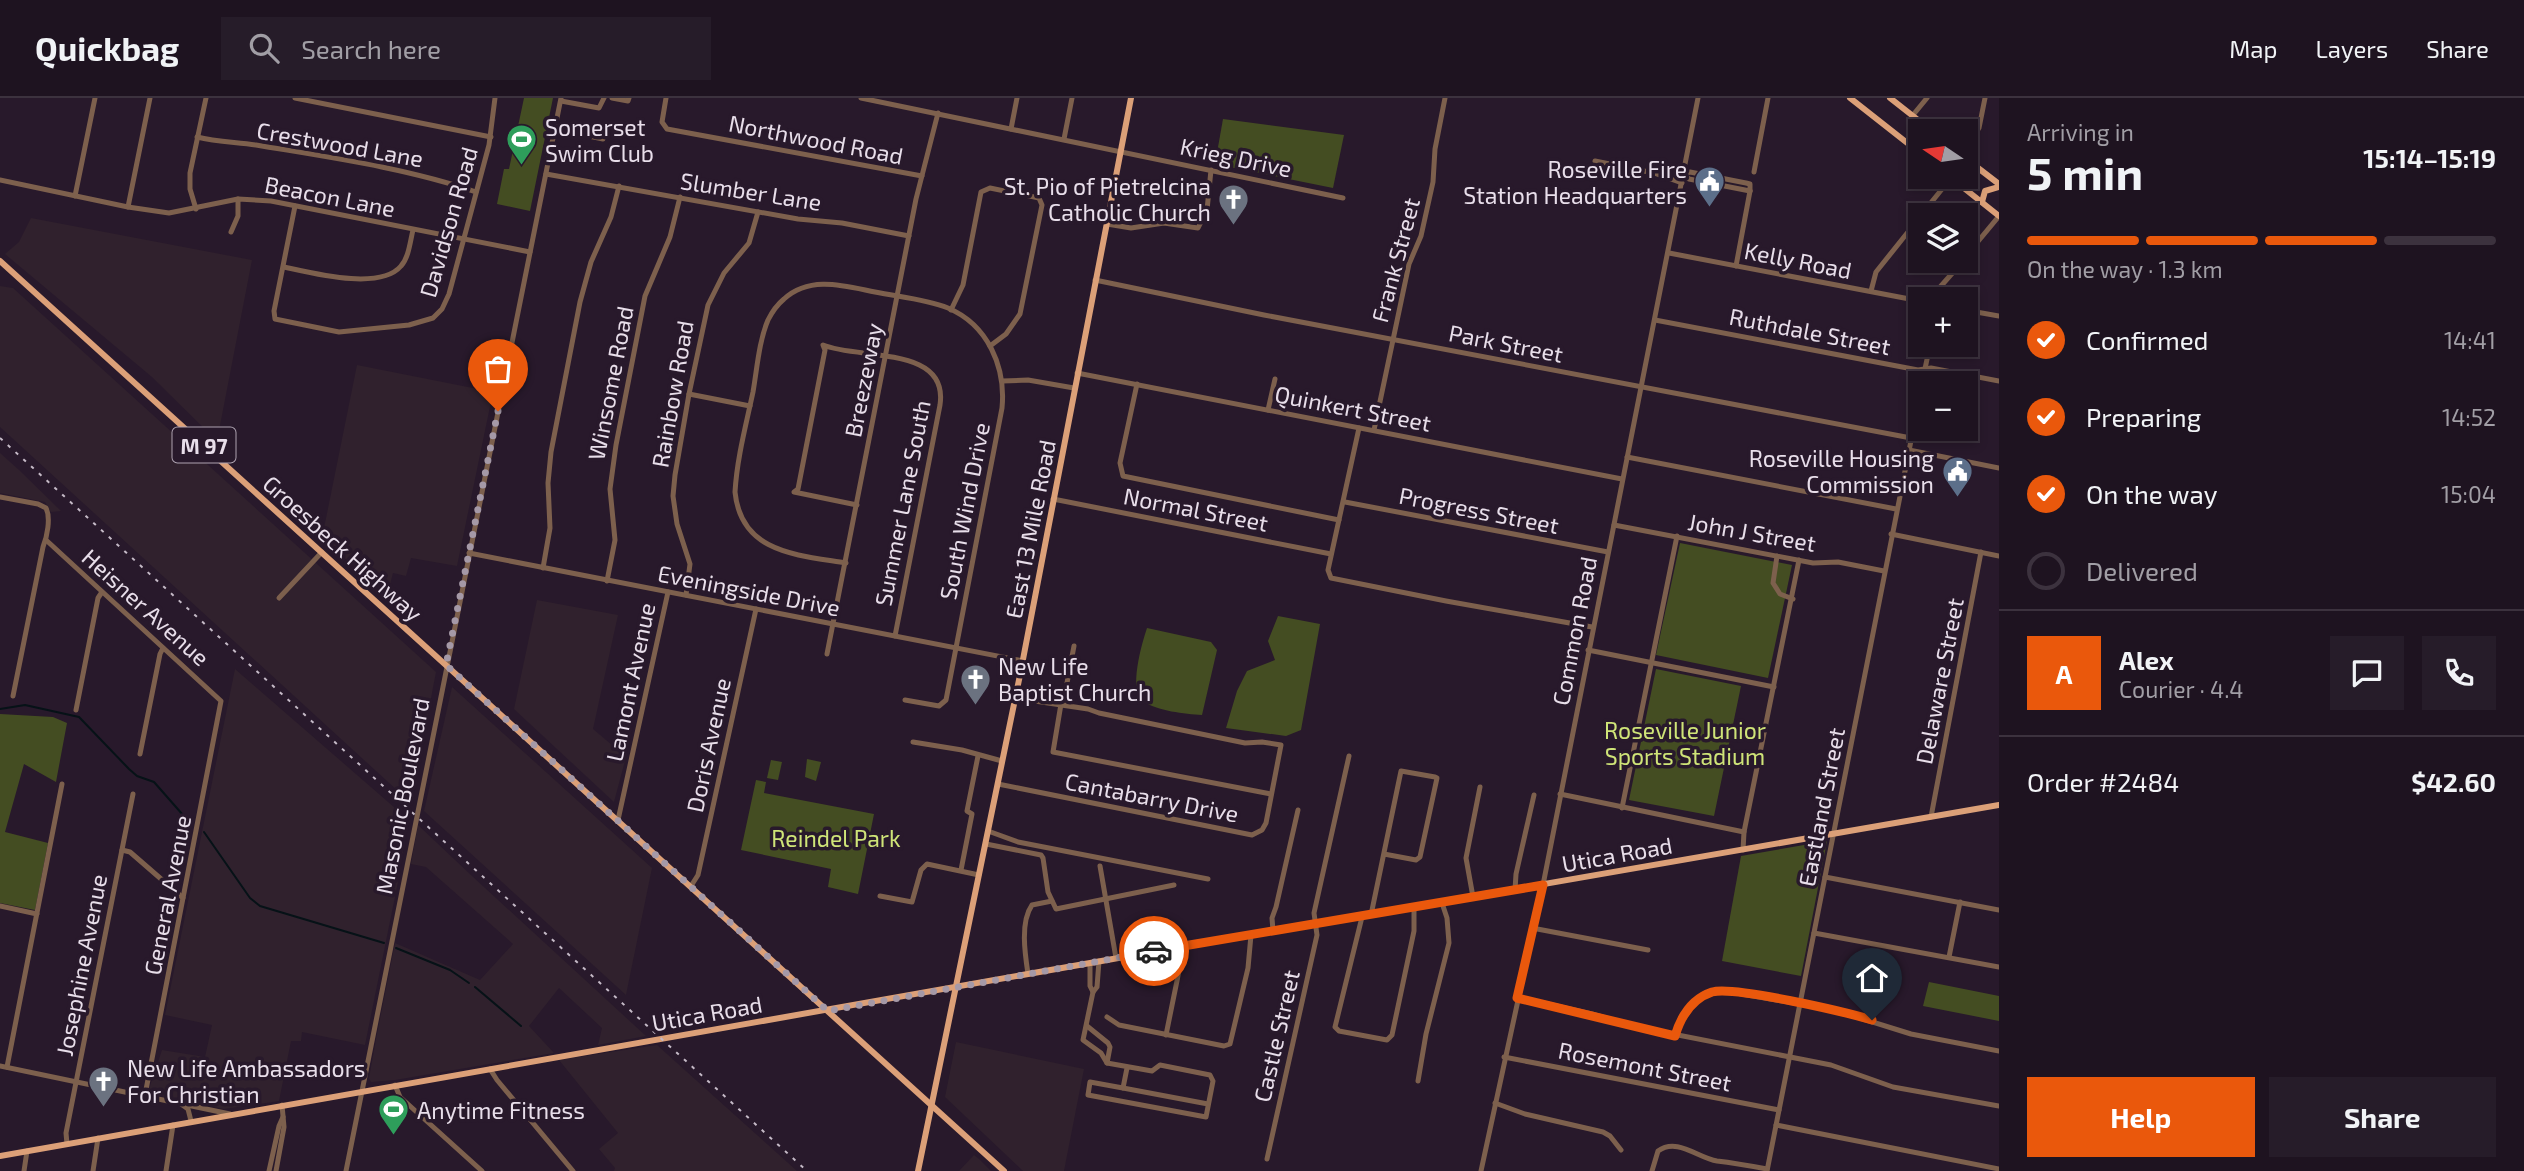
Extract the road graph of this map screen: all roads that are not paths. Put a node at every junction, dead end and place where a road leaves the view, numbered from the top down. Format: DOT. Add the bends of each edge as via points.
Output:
graph roads {
  1 [pos="95,98"];
  2 [pos="150,98"];
  3 [pos="206,98"];
  4 [pos="295,98"];
  5 [pos="495,98"];
  6 [pos="604,98"];
  7 [pos="612,98"];
  8 [pos="629,98"];
  9 [pos="666,98"];
  10 [pos="861,98"];
  11 [pos="1017,98"];
  12 [pos="1072,98"];
  13 [pos="1131,98"];
  14 [pos="1445,98"];
  15 [pos="1698,98"];
  16 [pos="1768,98"];
  17 [pos="1850,98"];
  18 [pos="1890,98"];
  19 [pos="1927,98"];
  20 [pos="1985,98"];
  21 [pos="561,100"];
  22 [pos="938,113"];
  23 [pos="1913,116"];
  24 [pos="1917,119"];
  25 [pos="1011,129"];
  26 [pos="1978,129"];
  27 [pos="555,130"];
  28 [pos="197,137"];
  29 [pos="491,137"];
  30 [pos="603,139"];
  31 [pos="1064,139"];
  32 [pos="1908,144"];
  33 [pos="1121,151"];
  34 [pos="1595,161"];
  35 [pos="1211,170"];
  36 [pos="1978,171"];
  37 [pos="1754,172"];
  38 [pos="546,173"];
  39 [pos="1684,174"];
  40 [pos="922,176"];
  41 [pos="0,180"];
  42 [pos="1682,183"];
  43 [pos="1999,185"];
  44 [pos="619,186"];
  45 [pos="1942,189"];
  46 [pos="1966,189"];
  47 [pos="476,192"];
  48 [pos="75,196"];
  49 [pos="680,197"];
  50 [pos="1343,198"];
  51 [pos="239,199"];
  52 [pos="1982,202"];
  53 [pos="1931,203"];
  54 [pos="295,206"];
  55 [pos="128,208"];
  56 [pos="196,209"];
  57 [pos="758,212"];
  58 [pos="1999,216"];
  59 [pos="1107,224"];
  60 [pos="413,230"];
  61 [pos="1908,231"];
  62 [pos="231,232"];
  63 [pos="909,236"];
  64 [pos="462,239"];
  65 [pos="1978,242"];
  66 [pos="530,252"];
  67 [pos="1669,253"];
  68 [pos="0,261"];
  69 [pos="1735,266"];
  70 [pos="284,267"];
  71 [pos="1952,273"];
  72 [pos="1095,280"];
  73 [pos="1941,287"];
  74 [pos="1871,291"];
  75 [pos="897,296"];
  76 [pos="1908,299"];
  77 [pos="1999,309"];
  78 [pos="951,310"];
  79 [pos="1978,312"];
  80 [pos="1998,316"];
  81 [pos="1655,320"];
  82 [pos="1393,339"];
  83 [pos="990,346"];
  84 [pos="886,357"];
  85 [pos="1928,357"];
  86 [pos="1925,369"];
  87 [pos="1077,373"];
  88 [pos="1275,379"];
  89 [pos="1002,381"];
  90 [pos="1999,381"];
  91 [pos="1137,384"];
  92 [pos="1642,386"];
  93 [pos="1074,388"];
  94 [pos="689,394"];
  95 [pos="750,406"];
  96 [pos="1268,410"];
  97 [pos="1359,428"];
  98 [pos="1374,430"];
  99 [pos="1908,437"];
  100 [pos="1910,441"];
  101 [pos="1909,450"];
  102 [pos="1627,457"];
  103 [pos="1999,468"];
  104 [pos="1622,479"];
  105 [pos="0,497"];
  106 [pos="1053,499"];
  107 [pos="1345,502"];
  108 [pos="857,505"];
  109 [pos="1896,509"];
  110 [pos="1339,520"];
  111 [pos="1614,524"];
  112 [pos="1892,534"];
  113 [pos="1677,536"];
  114 [pos="46,540"];
  115 [pos="322,552"];
  116 [pos="1608,552"];
  117 [pos="1981,552"];
  118 [pos="469,553"];
  119 [pos="1331,554"];
  120 [pos="1777,556"];
  121 [pos="1999,556"];
  122 [pos="1799,560"];
  123 [pos="846,563"];
  124 [pos="543,568"];
  125 [pos="1884,571"];
  126 [pos="607,581"];
  127 [pos="102,592"];
  128 [pos="668,592"];
  129 [pos="686,595"];
  130 [pos="279,598"];
  131 [pos="1793,599"];
  132 [pos="756,609"];
  133 [pos="834,624"];
  134 [pos="1592,627"];
  135 [pos="895,636"];
  136 [pos="1074,646"];
  137 [pos="163,648"];
  138 [pos="956,648"];
  139 [pos="1588,650"];
  140 [pos="827,654"];
  141 [pos="1023,661"];
  142 [pos="1651,662"];
  143 [pos="446,665"];
  144 [pos="1774,687"];
  145 [pos="13,696"];
  146 [pos="1015,698"];
  147 [pos="905,700"];
  148 [pos="221,701"];
  149 [pos="1062,704"];
  150 [pos="76,710"];
  151 [pos="913,742"];
  152 [pos="140,754"];
  153 [pos="978,756"];
  154 [pos="1349,756"];
  155 [pos="1002,761"];
  156 [pos="62,784"];
  157 [pos="998,784"];
  158 [pos="1480,787"];
  159 [pos="1272,793"];
  160 [pos="133,794"];
  161 [pos="1560,794"];
  162 [pos="1534,795"];
  163 [pos="1999,805"];
  164 [pos="1622,808"];
  165 [pos="1298,810"];
  166 [pos="1931,817"];
  167 [pos="618,820"];
  168 [pos="988,831"];
  169 [pos="1744,832"];
  170 [pos="1833,834"];
  171 [pos="986,844"];
  172 [pos="122,850"];
  173 [pos="1742,850"];
  174 [pos="1384,854"];
  175 [pos="1100,866"];
  176 [pos="961,870"];
  177 [pos="979,875"];
  178 [pos="1825,877"];
  179 [pos="1208,879"];
  180 [pos="1174,885"];
  181 [pos="1543,885"];
  182 [pos="691,886"];
  183 [pos="1515,890"];
  184 [pos="880,897"];
  185 [pos="1472,897"];
  186 [pos="183,898"];
  187 [pos="1052,901"];
  188 [pos="1105,901"];
  189 [pos="1960,902"];
  190 [pos="1442,903"];
  191 [pos="0,906"];
  192 [pos="1414,908"];
  193 [pos="1999,910"];
  194 [pos="37,915"];
  195 [pos="1371,915"];
  196 [pos="1362,917"];
  197 [pos="1316,923"];
  198 [pos="1532,928"];
  199 [pos="1273,931"];
  200 [pos="1814,933"];
  201 [pos="1251,935"];
  202 [pos="1180,947"];
  203 [pos="1648,950"];
  204 [pos="1950,957"];
  205 [pos="1116,958"];
  206 [pos="1099,961"];
  207 [pos="1090,963"];
  208 [pos="1999,967"];
  209 [pos="1028,974"];
  210 [pos="956,988"];
  211 [pos="1093,992"];
  212 [pos="1517,998"];
  213 [pos="1800,1003"];
  214 [pos="828,1011"];
  215 [pos="1107,1017"];
  216 [pos="1087,1027"];
  217 [pos="1167,1035"];
  218 [pos="1675,1036"];
  219 [pos="1999,1051"];
  220 [pos="1504,1057"];
  221 [pos="1789,1057"];
  222 [pos="1107,1063"];
  223 [pos="0,1066"];
  224 [pos="7,1067"];
  225 [pos="1127,1068"];
  226 [pos="490,1069"];
  227 [pos="76,1081"];
  228 [pos="1419,1082"];
  229 [pos="395,1086"];
  230 [pos="1124,1088"];
  231 [pos="362,1091"];
  232 [pos="145,1096"];
  233 [pos="178,1103"];
  234 [pos="1495,1103"];
  235 [pos="1208,1104"];
  236 [pos="282,1105"];
  237 [pos="932,1105"];
  238 [pos="1999,1106"];
  239 [pos="1779,1110"];
  240 [pos="231,1114"];
  241 [pos="283,1116"];
  242 [pos="191,1121"];
  243 [pos="173,1125"];
  244 [pos="1776,1125"];
  245 [pos="98,1138"];
  246 [pos="67,1144"];
  247 [pos="1621,1150"];
  248 [pos="27,1151"];
  249 [pos="0,1156"];
  250 [pos="1266,1159"];
  251 [pos="1999,1169"];
  252 [pos="1767,1170"];
  253 [pos="24,1171"];
  254 [pos="93,1171"];
  255 [pos="166,1171"];
  256 [pos="270,1171"];
  257 [pos="276,1171"];
  258 [pos="346,1171"];
  259 [pos="482,1171"];
  260 [pos="573,1171"];
  261 [pos="918,1171"];
  262 [pos="1004,1171"];
  263 [pos="1481,1171"];
  264 [pos="1652,1171"];
  1 -- 48 [label="street"];
  2 -- 55 [label="street"];
  3 -- 28 [label="street"];
  4 -- 29 [label="street"];
  5 -- 29 [label="street, Davidson Road"];
  6 -- 21 [label="street" via="598,108"];
  7 -- 8 [label="street"];
  9 -- 40 [label="street, Northwood Road" via="663,126 672,130"];
  10 -- 22 [label="street"];
  11 -- 25 [label="street"];
  12 -- 31 [label="street"];
  13 -- 33 [label="main road, East 13 Mile Road"];
  14 -- 82 [label="street, Frank Street" via="1433,182"];
  15 -- 39 [label="street, Common Road"];
  16 -- 37 [label="street"];
  17 -- 32 [label="main road"];
  18 -- 23 [label="main road"];
  19 -- 23 [label="street"];
  20 -- 26 [label="street"];
  21 -- 27 [label="street, Masonic Boulevard"];
  22 -- 25 [label="street"];
  22 -- 40 [label="street, Breezeway"];
  23 -- 24 [label="main road"];
  25 -- 31 [label="street"];
  27 -- 30 [label="street"];
  27 -- 38 [label="street, Masonic Boulevard"];
  28 -- 47 [label="street, Crestwood Lane" via="411,174"];
  28 -- 56 [label="street" via="190,181"];
  29 -- 47 [label="street, Davidson Road"];
  31 -- 33 [label="street"];
  33 -- 35 [label="street, Krieg Drive"];
  33 -- 59 [label="main road, East 13 Mile Road"];
  34 -- 42 [label="street"];
  35 -- 50 [label="street, Krieg Drive"];
  35 -- 59 [label="street" via="1207,210 1198,228 1164,223 1131,228"];
  36 -- 43 [label="main road"];
  38 -- 44 [label="street, Slumber Lane"];
  38 -- 66 [label="street, Masonic Boulevard"];
  39 -- 42 [label="street, Common Road"];
  39 -- 69 [label="street" via="1689,179 1750,191"];
  40 -- 63 [label="street, Breezeway"];
  41 -- 48 [label="street, Beacon Lane"];
  42 -- 67 [label="street, Common Road"];
  43 -- 52 [label="main road" via="1985,191"];
  44 -- 49 [label="street, Slumber Lane"];
  44 -- 124 [label="street" via="588,271 578,314 551,452 550,528"];
  45 -- 53 [label="street"];
  46 -- 52 [label="main road"];
  47 -- 64 [label="street, Davidson Road"];
  48 -- 55 [label="street, Beacon Lane"];
  49 -- 57 [label="street, Slumber Lane"];
  49 -- 126 [label="street, Winsome Road" via="670,237 645,296 616,445 610,489 615,540"];
  51 -- 54 [label="street, Beacon Lane"];
  51 -- 56 [label="street, Beacon Lane"];
  51 -- 62 [label="street"];
  52 -- 58 [label="main road"];
  54 -- 60 [label="street, Beacon Lane"];
  54 -- 70 [label="street"];
  55 -- 56 [label="street, Beacon Lane" via="169,214"];
  57 -- 63 [label="street, Slumber Lane"];
  57 -- 94 [label="street, Rainbow Road" via="749,243 724,274 708,305"];
  58 -- 65 [label="street"];
  59 -- 72 [label="main road, East 13 Mile Road"];
  60 -- 64 [label="street, Beacon Lane"];
  60 -- 70 [label="street" via="403,264 390,274 345,280"];
  61 -- 74 [label="street" via="1876,272"];
  63 -- 75 [label="street, Breezeway"];
  64 -- 66 [label="street, Beacon Lane"];
  64 -- 70 [label="street, Davidson Road" via="446,303 433,318 408,325 343,332 275,319"];
  66 -- 118 [label="street, Masonic Boulevard"];
  67 -- 69 [label="street, Kelly Road"];
  67 -- 81 [label="street, Common Road"];
  68 -- 115 [label="main road, Groesbeck Highway / M 97"];
  69 -- 74 [label="street, Kelly Road"];
  71 -- 73 [label="street"];
  72 -- 82 [label="street, Park Street"];
  72 -- 87 [label="main road, East 13 Mile Road"];
  74 -- 76 [label="street, Kelly Road"];
  75 -- 78 [label="street"];
  75 -- 84 [label="street, Breezeway"];
  75 -- 95 [label="street" via="832,284 806,286 784,299 769,318"];
  77 -- 80 [label="street"];
  78 -- 83 [label="street" via="973,325"];
  78 -- 83 [label="street" via="963,285 984,189 1035,196 1042,205 1021,309 1012,328"];
  79 -- 80 [label="street"];
  81 -- 86 [label="street, Ruthdale Street"];
  81 -- 92 [label="street, Common Road"];
  82 -- 92 [label="street, Park Street"];
  82 -- 98 [label="street, Frank Street"];
  83 -- 89 [label="street"];
  84 -- 108 [label="street, Breezeway"];
  84 -- 108 [label="street" via="823,345 794,492"];
  84 -- 135 [label="street, Summer Lane South" via="924,366 941,390"];
  85 -- 86 [label="street"];
  86 -- 90 [label="street, Ruthdale Street"];
  87 -- 91 [label="street, Quinkert Street"];
  87 -- 93 [label="main road, East 13 Mile Road"];
  88 -- 96 [label="street"];
  89 -- 93 [label="street" via="1028,380"];
  89 -- 138 [label="street, South Wind Drive" via="1000,419"];
  91 -- 96 [label="street, Quinkert Street"];
  91 -- 110 [label="street" via="1120,463 1123,476"];
  92 -- 99 [label="street, Park Street"];
  92 -- 102 [label="street, Common Road"];
  93 -- 106 [label="main road, East 13 Mile Road"];
  94 -- 95 [label="street"];
  94 -- 129 [label="street, Rainbow Road" via="673,496 690,564"];
  95 -- 123 [label="street" via="735,492 738,512 750,532 779,550"];
  96 -- 97 [label="street, Quinkert Street"];
  97 -- 98 [label="street, Quinkert Street"];
  97 -- 107 [label="street"];
  98 -- 104 [label="street, Quinkert Street"];
  100 -- 101 [label="street, Eastland Street"];
  101 -- 103 [label="street"];
  101 -- 109 [label="street, Eastland Street"];
  102 -- 104 [label="street, Common Road"];
  102 -- 109 [label="street"];
  104 -- 111 [label="street, Common Road"];
  105 -- 114 [label="street" via="47,510"];
  106 -- 119 [label="street, Normal Street"];
  106 -- 141 [label="main road, East 13 Mile Road"];
  107 -- 110 [label="street"];
  107 -- 116 [label="street, Progress Street"];
  108 -- 123 [label="street, Breezeway"];
  109 -- 112 [label="street, Eastland Street"];
  110 -- 119 [label="street"];
  111 -- 113 [label="street, John J Street"];
  111 -- 116 [label="street, Common Road"];
  112 -- 117 [label="street"];
  112 -- 125 [label="street, Eastland Street"];
  113 -- 120 [label="street, John J Street"];
  113 -- 142 [label="street"];
  114 -- 127 [label="street, Heisner Avenue"];
  114 -- 145 [label="street"];
  115 -- 130 [label="street"];
  115 -- 143 [label="main road, Groesbeck Highway / M 97"];
  116 -- 134 [label="street, Common Road"];
  117 -- 121 [label="street"];
  117 -- 166 [label="street, Delaware Street"];
  118 -- 124 [label="street, Eveningside Drive"];
  118 -- 143 [label="street, Masonic Boulevard"];
  119 -- 134 [label="street" via="1328,569 1334,579"];
  120 -- 122 [label="street, John J Street"];
  120 -- 131 [label="street" via="1773,583 1780,594"];
  122 -- 125 [label="street, John J Street"];
  122 -- 131 [label="street"];
  123 -- 133 [label="street, Breezeway"];
  124 -- 126 [label="street, Eveningside Drive"];
  125 -- 170 [label="street, Eastland Street"];
  126 -- 128 [label="street, Eveningside Drive"];
  127 -- 137 [label="street, Heisner Avenue"];
  127 -- 150 [label="street"];
  128 -- 129 [label="street, Eveningside Drive"];
  128 -- 167 [label="street, Lamont Avenue"];
  129 -- 132 [label="street, Eveningside Drive"];
  131 -- 144 [label="street"];
  132 -- 133 [label="street, Eveningside Drive"];
  132 -- 182 [label="street, Doris Avenue" via="698,875"];
  133 -- 135 [label="street, Eveningside Drive"];
  133 -- 140 [label="street, Breezeway"];
  134 -- 139 [label="street, Common Road"];
  135 -- 138 [label="street, Eveningside Drive"];
  136 -- 149 [label="street"];
  137 -- 148 [label="street, Heisner Avenue"];
  137 -- 152 [label="street"];
  138 -- 141 [label="street, Eveningside Drive"];
  138 -- 147 [label="street, South Wind Drive" via="943,704"];
  139 -- 142 [label="street"];
  139 -- 161 [label="street, Common Road"];
  141 -- 146 [label="main road, East 13 Mile Road"];
  142 -- 144 [label="street"];
  142 -- 164 [label="street"];
  143 -- 167 [label="main road, Groesbeck Highway / M 97"];
  143 -- 231 [label="street, Masonic Boulevard"];
  144 -- 169 [label="street"];
  146 -- 149 [label="street"];
  146 -- 155 [label="main road, East 13 Mile Road"];
  148 -- 186 [label="street, General Avenue"];
  149 -- 159 [label="street" via="1053,752"];
  149 -- 159 [label="street, Cantabarry Drive" via="1245,743 1281,745"];
  151 -- 153 [label="street"];
  153 -- 155 [label="street"];
  153 -- 176 [label="street"];
  154 -- 197 [label="street, Castle Street" via="1314,913"];
  155 -- 157 [label="main road, East 13 Mile Road"];
  156 -- 194 [label="street"];
  157 -- 159 [label="street, Cantabarry Drive" via="1252,835 1265,827"];
  157 -- 168 [label="main road, East 13 Mile Road"];
  158 -- 185 [label="street" via="1466,858"];
  160 -- 172 [label="street, Josephine Avenue"];
  161 -- 164 [label="street"];
  161 -- 181 [label="street, Common Road"];
  162 -- 183 [label="street"];
  163 -- 166 [label="main road, Utica Road"];
  164 -- 169 [label="street"];
  165 -- 199 [label="street" via="1272,915"];
  166 -- 170 [label="main road, Utica Road"];
  167 -- 182 [label="main road, Groesbeck Highway / M 97"];
  168 -- 171 [label="main road, East 13 Mile Road"];
  168 -- 179 [label="street" via="1018,842"];
  169 -- 173 [label="street"];
  170 -- 173 [label="main road, Utica Road"];
  170 -- 178 [label="street, Eastland Street"];
  171 -- 177 [label="main road, East 13 Mile Road"];
  171 -- 187 [label="street" via="1041,855"];
  172 -- 186 [label="street"];
  172 -- 227 [label="street, Josephine Avenue"];
  173 -- 181 [label="main road, Utica Road"];
  174 -- 174 [label="street" via="1401,771 1437,778 1420,856 1416,860"];
  174 -- 195 [label="street"];
  175 -- 188 [label="street"];
  176 -- 177 [label="street"];
  176 -- 184 [label="street" via="927,864 912,902"];
  177 -- 210 [label="main road, East 13 Mile Road"];
  178 -- 189 [label="street"];
  178 -- 200 [label="street, Eastland Street"];
  180 -- 188 [label="street"];
  181 -- 183 [label="main road, Utica Road"];
  181 -- 198 [label="street, Common Road"];
  182 -- 214 [label="main road, Groesbeck Highway / M 97"];
  183 -- 185 [label="main road, Utica Road"];
  185 -- 190 [label="main road, Utica Road"];
  186 -- 232 [label="street, General Avenue"];
  187 -- 188 [label="street" via="1056,909"];
  187 -- 209 [label="street" via="1032,905 1027,912"];
  188 -- 205 [label="street"];
  189 -- 193 [label="street"];
  189 -- 204 [label="street"];
  190 -- 192 [label="main road, Utica Road"];
  190 -- 228 [label="street" via="1449,943"];
  191 -- 194 [label="street"];
  192 -- 195 [label="main road, Utica Road"];
  192 -- 196 [label="street" via="1413,939 1392,1035 1387,1040 1335,1027"];
  194 -- 224 [label="street"];
  195 -- 196 [label="main road, Utica Road"];
  196 -- 197 [label="main road, Utica Road"];
  197 -- 199 [label="main road, Utica Road"];
  197 -- 250 [label="street, Castle Street"];
  198 -- 203 [label="street"];
  198 -- 212 [label="street, Common Road"];
  199 -- 201 [label="main road, Utica Road"];
  200 -- 204 [label="street"];
  200 -- 213 [label="street, Eastland Street"];
  201 -- 202 [label="main road, Utica Road"];
  201 -- 217 [label="street" via="1230,1044"];
  202 -- 205 [label="main road, Utica Road"];
  202 -- 217 [label="street"];
  204 -- 208 [label="street"];
  205 -- 206 [label="main road, Utica Road"];
  206 -- 207 [label="main road, Utica Road"];
  206 -- 211 [label="street"];
  207 -- 209 [label="main road, Utica Road"];
  207 -- 211 [label="street"];
  209 -- 210 [label="main road, Utica Road"];
  210 -- 214 [label="main road, Utica Road"];
  210 -- 237 [label="main road, East 13 Mile Road"];
  211 -- 216 [label="street"];
  212 -- 218 [label="street"];
  212 -- 220 [label="street, Common Road"];
  213 -- 218 [label="street" via="1713,992 1685,1011"];
  213 -- 219 [label="street" via="1911,1034"];
  213 -- 221 [label="street, Eastland Street"];
  214 -- 226 [label="main road, Utica Road"];
  214 -- 237 [label="main road, Groesbeck Highway / M 97"];
  215 -- 217 [label="street" via="1119,1025"];
  216 -- 222 [label="street" via="1108,1043"];
  216 -- 222 [label="street" via="1083,1040"];
  218 -- 221 [label="street"];
  220 -- 234 [label="street, Common Road"];
  220 -- 239 [label="street, Rosemont Street"];
  221 -- 238 [label="street" via="1846,1069 1893,1087"];
  221 -- 239 [label="street, Eastland Street"];
  222 -- 225 [label="street"];
  223 -- 224 [label="street"];
  224 -- 227 [label="street"];
  225 -- 230 [label="street"];
  225 -- 235 [label="street" via="1152,1071 1160,1065 1210,1074"];
  226 -- 229 [label="main road, Utica Road"];
  226 -- 260 [label="street"];
  227 -- 232 [label="street"];
  227 -- 246 [label="street, Josephine Avenue"];
  229 -- 231 [label="main road, Utica Road"];
  229 -- 259 [label="street" via="400,1097"];
  230 -- 235 [label="street"];
  230 -- 235 [label="street" via="1090,1082 1088,1095 1206,1117"];
  231 -- 236 [label="main road, Utica Road"];
  231 -- 258 [label="street, Masonic Boulevard"];
  232 -- 233 [label="street"];
  233 -- 240 [label="street"];
  233 -- 242 [label="street" via="188,1109"];
  234 -- 247 [label="street" via="1596,1129 1610,1136"];
  234 -- 263 [label="street, Common Road"];
  236 -- 240 [label="main road, Utica Road"];
  236 -- 241 [label="street"];
  237 -- 261 [label="main road, East 13 Mile Road"];
  237 -- 262 [label="main road, Groesbeck Highway / M 97"];
  239 -- 244 [label="street, Eastland Street"];
  240 -- 242 [label="main road, Utica Road"];
  241 -- 256 [label="street"];
  241 -- 257 [label="street"];
  242 -- 243 [label="main road, Utica Road"];
  243 -- 245 [label="main road, Utica Road"];
  243 -- 255 [label="street"];
  244 -- 251 [label="street"];
  244 -- 252 [label="street, Eastland Street"];
  245 -- 246 [label="main road, Utica Road"];
  245 -- 254 [label="street"];
  246 -- 248 [label="main road, Utica Road"];
  248 -- 249 [label="main road, Utica Road"];
  248 -- 253 [label="street"];
  252 -- 264 [label="street" via="1715,1161 1670,1146 1658,1151"];
}
